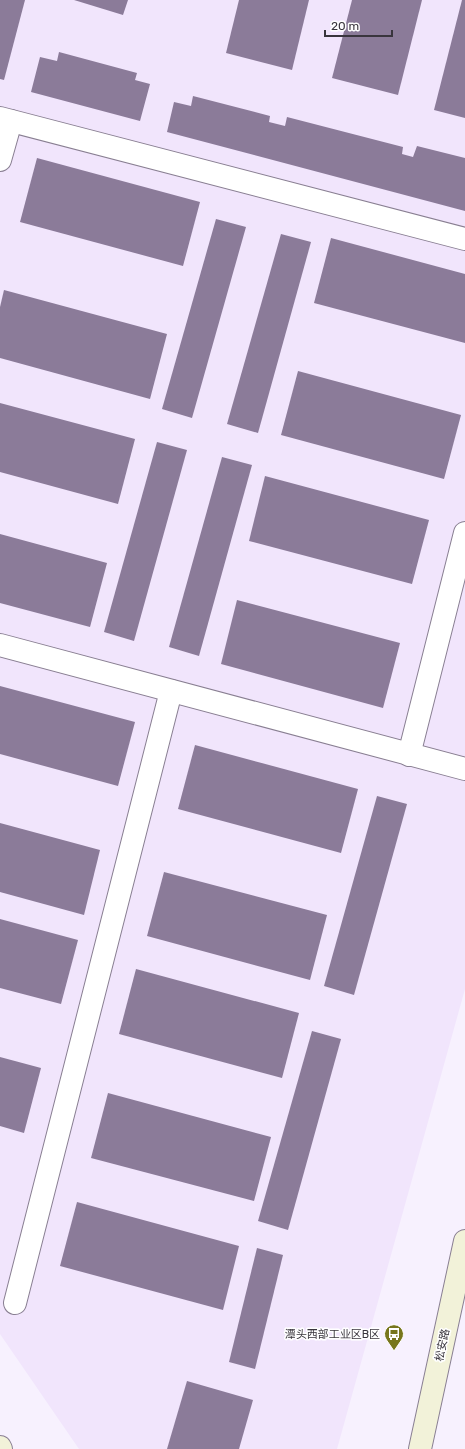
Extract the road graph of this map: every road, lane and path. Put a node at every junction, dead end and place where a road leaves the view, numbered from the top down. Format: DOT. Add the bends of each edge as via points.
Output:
graph roads {
  1 [pos="5,120"];
  2 [pos="0,160"];
  3 [pos="465,239"];
  4 [pos="465,533"];
  5 [pos="0,645"];
  6 [pos="171,691"];
  7 [pos="409,755"];
  8 [pos="465,769"];
  9 [pos="465,1241"];
  10 [pos="15,1303"];
  11 [pos="420,1449"];
  1 -- 2 [label="street"];
  1 -- 3 [label="street"];
  4 -- 7 [label="street"];
  5 -- 6 [label="street"];
  6 -- 7 [label="street"];
  6 -- 10 [label="street"];
  7 -- 8 [label="street"];
  9 -- 11 [label="main road, 松安路"];
}
